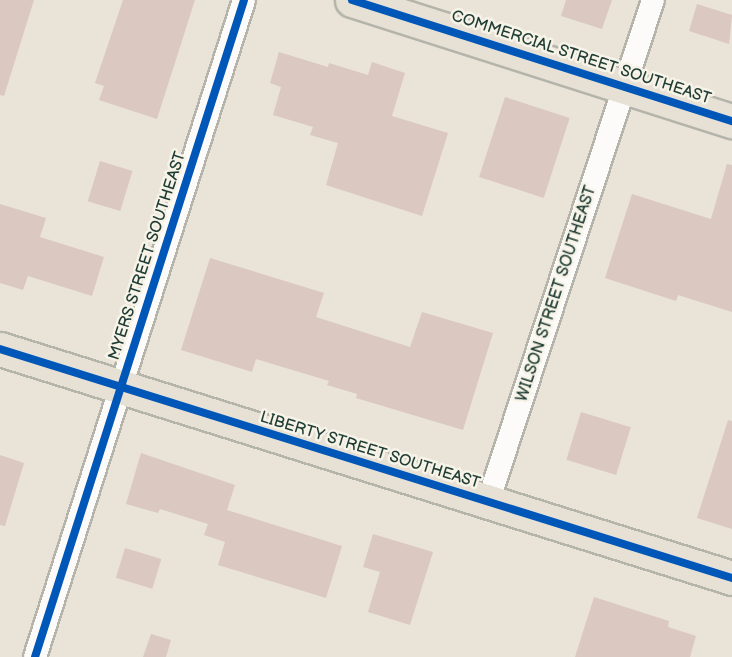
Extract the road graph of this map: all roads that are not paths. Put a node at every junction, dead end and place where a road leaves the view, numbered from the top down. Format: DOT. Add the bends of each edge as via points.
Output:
graph roads {
  1 [pos="244,0"];
  2 [pos="352,0"];
  3 [pos="653,0"];
  4 [pos="625,86"];
  5 [pos="732,121"];
  6 [pos="0,349"];
  7 [pos="120,388"];
  8 [pos="488,502"];
  9 [pos="732,578"];
  10 [pos="35,657"];
  1 -- 7 [label="street, MYERS STREET SOUTHEAST"];
  2 -- 4 [label="main road, COMMERCIAL STREET SOUTHEAST"];
  3 -- 4 [label="street, WILSON STREET SOUTHEAST"];
  4 -- 5 [label="main road, COMMERCIAL STREET SOUTHEAST"];
  4 -- 8 [label="street, WILSON STREET SOUTHEAST"];
  6 -- 7 [label="main road, LIBERTY STREET SOUTHEAST"];
  7 -- 8 [label="main road, LIBERTY STREET SOUTHEAST"];
  7 -- 10 [label="street, MYERS STREET SOUTHEAST"];
  8 -- 9 [label="main road, LIBERTY STREET SOUTHEAST"];
}
